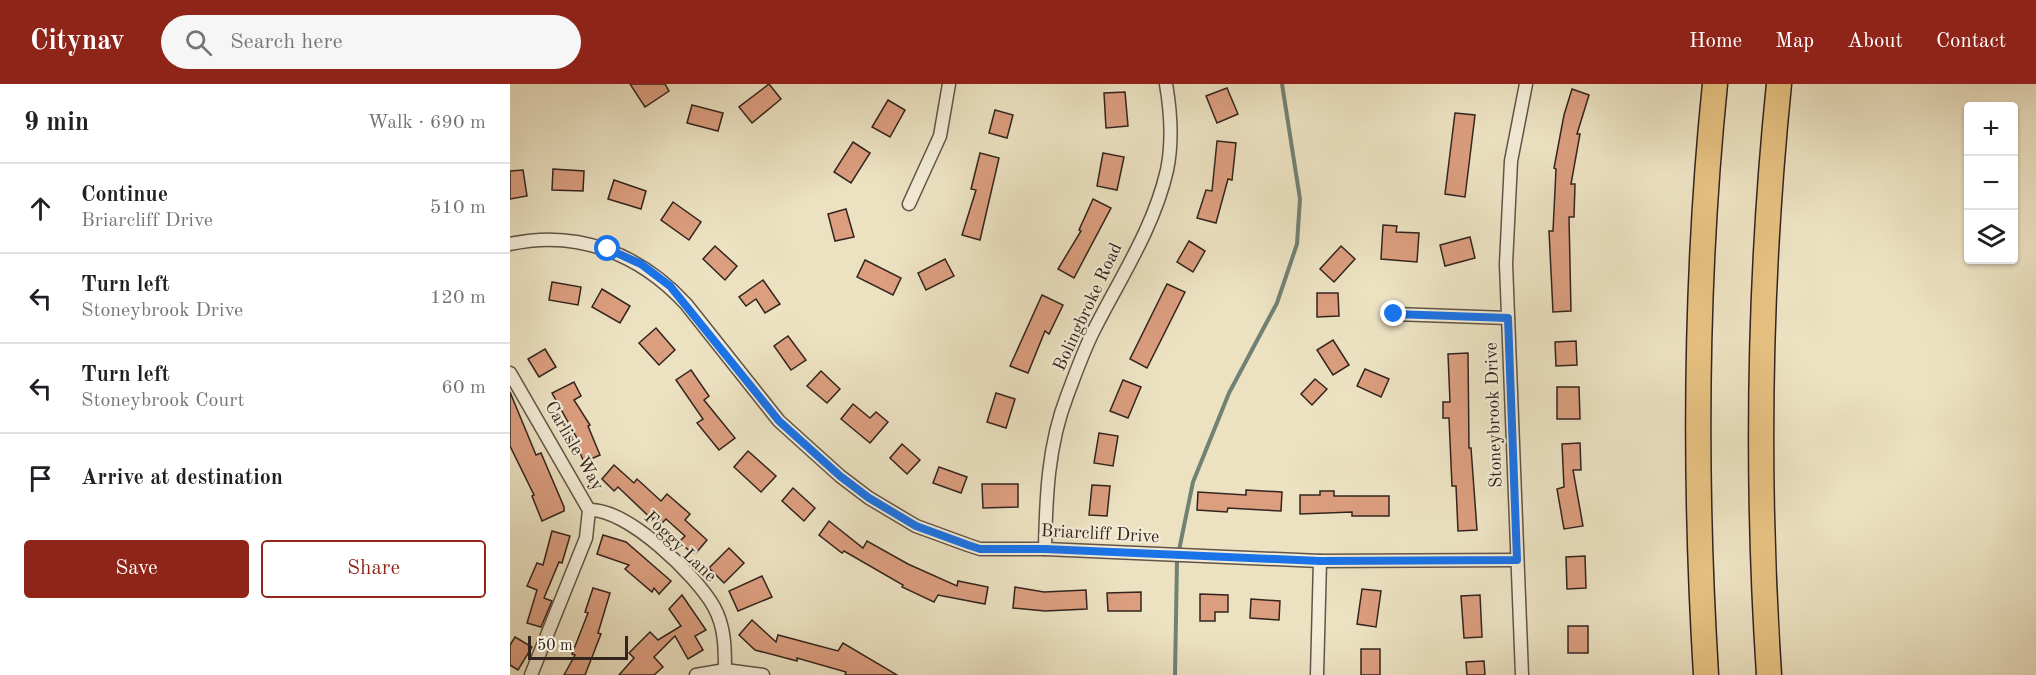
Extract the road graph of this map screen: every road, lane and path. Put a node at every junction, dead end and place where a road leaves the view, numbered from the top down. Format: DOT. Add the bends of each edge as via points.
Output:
graph roads {
  1 [pos="949,84"];
  2 [pos="1166,84"];
  3 [pos="1526,84"];
  4 [pos="1715,84"];
  5 [pos="1779,84"];
  6 [pos="909,204"];
  7 [pos="510,244"];
  8 [pos="1394,314"];
  9 [pos="1508,318"];
  10 [pos="510,373"];
  11 [pos="589,510"];
  12 [pos="1045,549"];
  13 [pos="1517,560"];
  14 [pos="1320,561"];
  15 [pos="725,670"];
  16 [pos="531,675"];
  17 [pos="696,675"];
  18 [pos="763,675"];
  19 [pos="1317,675"];
  20 [pos="1522,675"];
  21 [pos="1706,675"];
  22 [pos="1769,675"];
  1 -- 6 [label="street" via="940,136"];
  2 -- 12 [label="street, Bolingbroke Road" via="1171,130 1167,171 1129,264 1092,334 1066,398 1051,454"];
  3 -- 9 [label="street, Stoneybrook Drive" via="1511,161 1506,264"];
  4 -- 21 [label="highway" via="1704,226 1698,390"];
  5 -- 22 [label="highway" via="1762,327 1761,520"];
  7 -- 12 [label="street, Briarcliff Drive" via="555,239 585,242 641,264 686,304 779,421 869,498 916,526 980,549"];
  8 -- 9 [label="street"];
  9 -- 13 [label="street, Stoneybrook Drive"];
  10 -- 11 [label="street, Carlisle Way"];
  11 -- 15 [label="street, Foggy Lane" via="602,509 628,522 697,585 714,606 723,629"];
  11 -- 16 [label="street, Carlisle Way" via="586,538"];
  12 -- 14 [label="street, Briarcliff Drive"];
  13 -- 14 [label="street, Briarcliff Drive"];
  13 -- 20 [label="street, Stoneybrook Drive"];
  14 -- 19 [label="street"];
  15 -- 17 [label="street"];
  15 -- 18 [label="street"];
}
